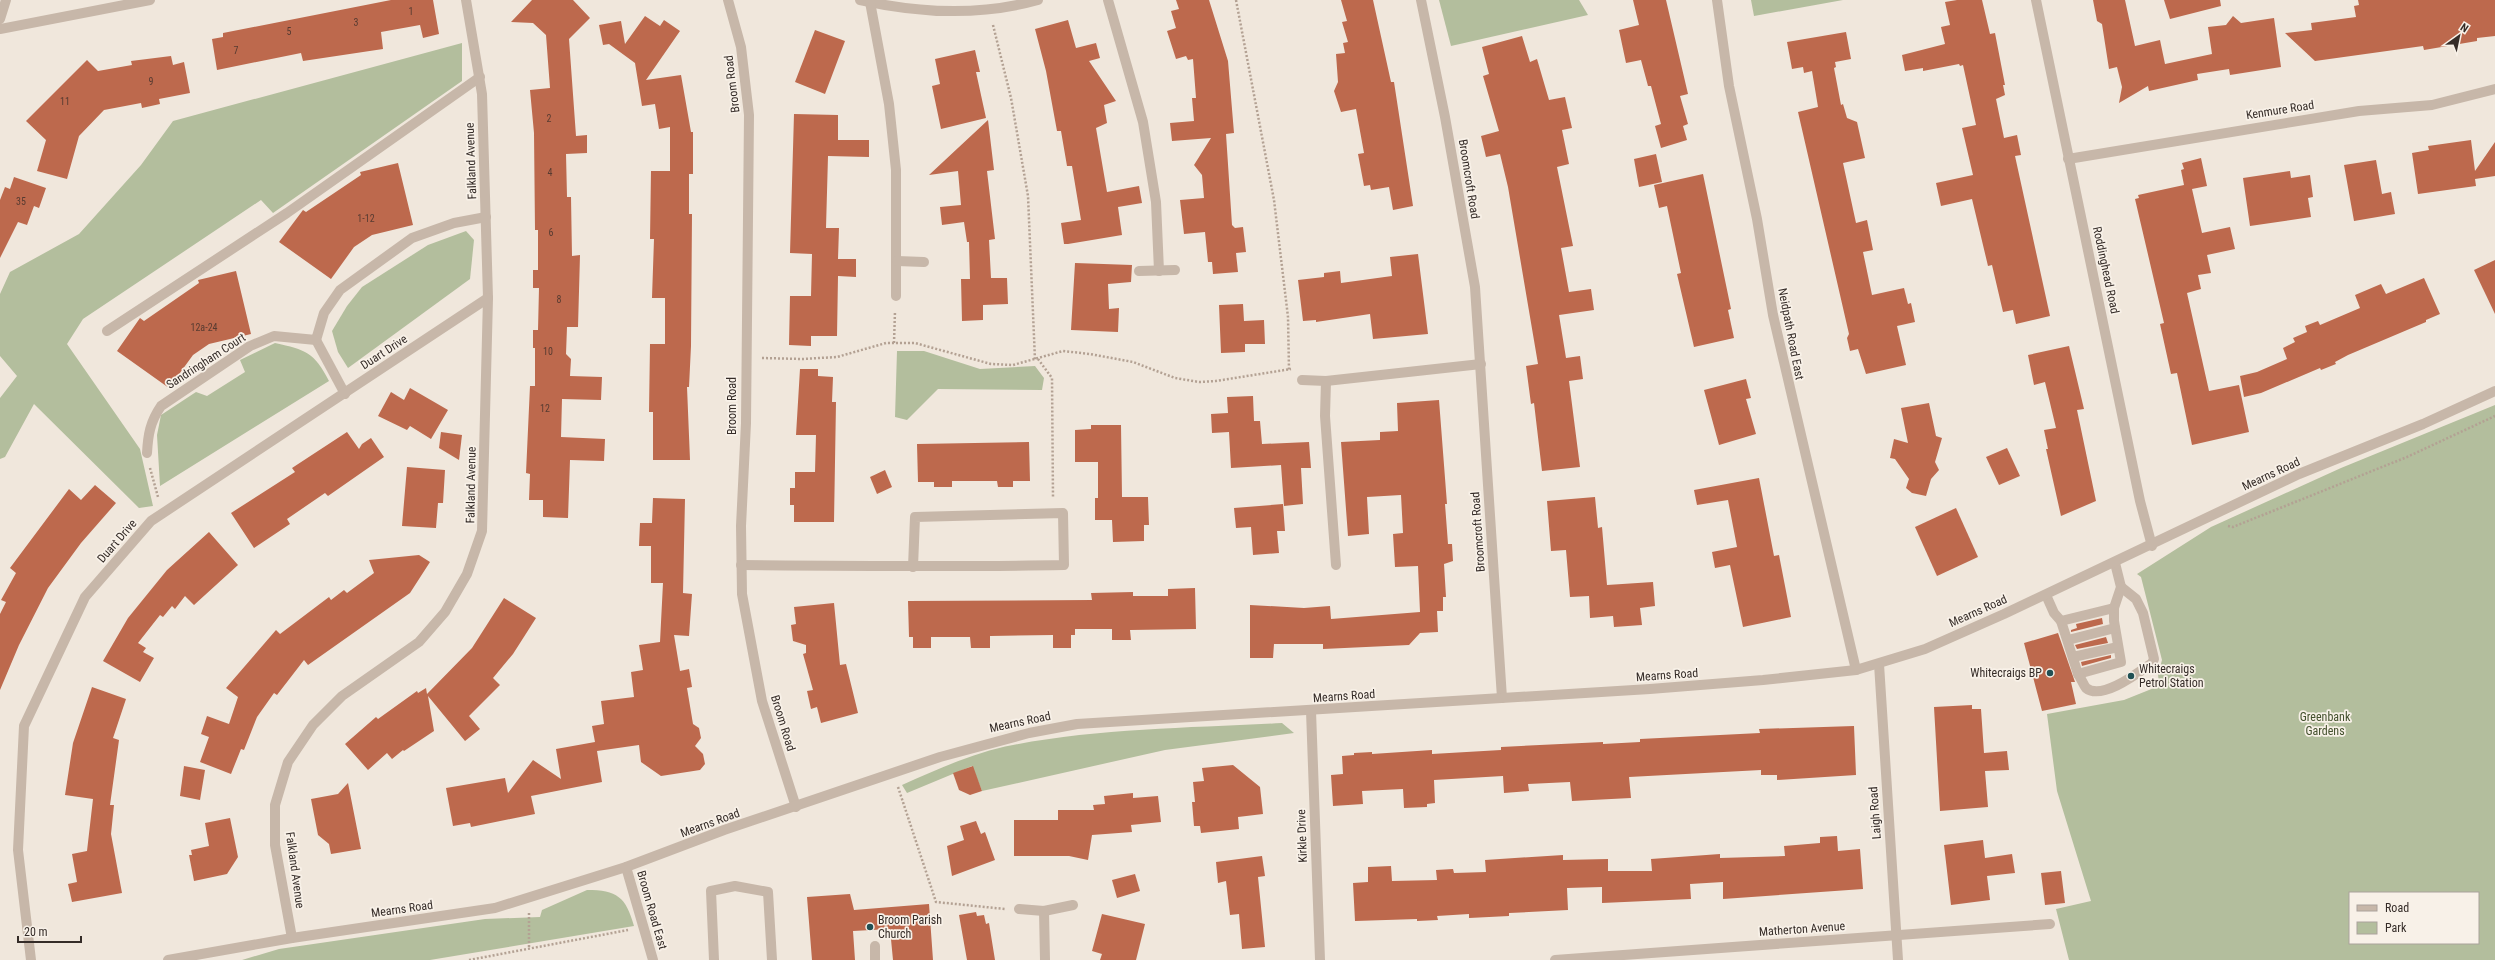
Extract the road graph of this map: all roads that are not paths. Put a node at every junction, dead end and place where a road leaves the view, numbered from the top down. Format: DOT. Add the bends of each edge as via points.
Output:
graph roads {
  1 [pos="6,0"];
  2 [pos="150,0"];
  3 [pos="466,0"];
  4 [pos="1038,0"];
  5 [pos="1108,0"];
  6 [pos="1421,0"];
  7 [pos="1717,0"];
  8 [pos="2036,0"];
  9 [pos="731,1"];
  10 [pos="865,1"];
  11 [pos="0,19"];
  12 [pos="0,28"];
  13 [pos="480,77"];
  14 [pos="2495,89"];
  15 [pos="2068,159"];
  16 [pos="486,217"];
  17 [pos="897,261"];
  18 [pos="924,262"];
  19 [pos="1175,270"];
  20 [pos="1139,271"];
  21 [pos="1159,271"];
  22 [pos="896,296"];
  23 [pos="488,298"];
  24 [pos="107,331"];
  25 [pos="316,340"];
  26 [pos="1481,364"];
  27 [pos="1302,380"];
  28 [pos="1326,380"];
  29 [pos="2495,391"];
  30 [pos="345,394"];
  31 [pos="147,453"];
  32 [pos="2152,546"];
  33 [pos="2115,563"];
  34 [pos="741,565"];
  35 [pos="1336,566"];
  36 [pos="913,567"];
  37 [pos="2121,587"];
  38 [pos="2046,595"];
  39 [pos="2114,608"];
  40 [pos="2062,621"];
  41 [pos="2115,628"];
  42 [pos="2068,640"];
  43 [pos="2118,647"];
  44 [pos="2073,657"];
  45 [pos="1879,664"];
  46 [pos="1856,670"];
  47 [pos="2078,674"];
  48 [pos="1502,698"];
  49 [pos="1311,711"];
  50 [pos="796,807"];
  51 [pos="626,867"];
  52 [pos="1073,905"];
  53 [pos="1019,909"];
  54 [pos="1044,911"];
  55 [pos="2050,924"];
  56 [pos="1896,936"];
  57 [pos="292,938"];
  58 [pos="875,946"];
  59 [pos="31,960"];
  60 [pos="168,960"];
  61 [pos="653,960"];
  62 [pos="714,960"];
  63 [pos="772,960"];
  64 [pos="875,960"];
  65 [pos="1045,960"];
  66 [pos="1320,960"];
  67 [pos="1555,960"];
  68 [pos="1898,960"];
  1 -- 11 [label="street"];
  2 -- 12 [label="street"];
  3 -- 13 [label="street, Falkland Avenue"];
  4 -- 10 [label="street" via="990,9 924,11"];
  5 -- 21 [label="street" via="1143,122 1156,202"];
  6 -- 26 [label="street, Broomcroft Road" via="1475,287"];
  7 -- 46 [label="street, Neidpath Road East" via="1729,86 1757,219 1773,316"];
  8 -- 15 [label="street, Roddinghead Road"];
  9 -- 34 [label="street, Broom Road" via="741,47 749,115 746,423"];
  10 -- 17 [label="street" via="889,104 896,170"];
  13 -- 16 [label="street, Falkland Avenue"];
  13 -- 24 [label="street" via="287,213"];
  14 -- 15 [label="street, Kenmure Road" via="2432,105 2359,110"];
  15 -- 32 [label="street, Roddinghead Road" via="2140,501"];
  16 -- 23 [label="street, Falkland Avenue"];
  16 -- 25 [label="street" via="454,223 412,238 340,290 324,313"];
  17 -- 18 [label="street"];
  17 -- 22 [label="street"];
  19 -- 21 [label="street"];
  20 -- 21 [label="street"];
  23 -- 30 [label="street, Duart Drive"];
  23 -- 57 [label="street, Falkland Avenue" via="482,531 467,574 445,612 420,642 342,696 312,725 288,762 275,805 276,845"];
  25 -- 30 [label="street"];
  25 -- 31 [label="street, Sandringham Court" via="274,336 250,346 161,406 153,418 148,433"];
  26 -- 28 [label="street"];
  26 -- 48 [label="street, Broomcroft Road"];
  27 -- 28 [label="street"];
  28 -- 35 [label="street" via="1325,416"];
  29 -- 32 [label="street, Mearns Road" via="2423,424 2299,474"];
  30 -- 59 [label="street, Duart Drive" via="151,521 85,597 24,726 18,850"];
  32 -- 33 [label="street, Mearns Road"];
  33 -- 37 [label="street"];
  33 -- 38 [label="street, Mearns Road"];
  34 -- 36 [label="street"];
  34 -- 50 [label="street, Broom Road" via="744,608 757,680"];
  36 -- 36 [label="street" via="1064,565 1062,513 915,517"];
  37 -- 39 [label="street"];
  37 -- 47 [label="street" via="2136,599 2143,613 2154,659 2152,664 2108,690 2087,688"];
  38 -- 40 [label="street" via="2054,614"];
  38 -- 45 [label="street, Mearns Road" via="1924,649"];
  39 -- 40 [label="street"];
  39 -- 41 [label="street"];
  40 -- 42 [label="street"];
  41 -- 42 [label="street"];
  41 -- 43 [label="street"];
  42 -- 44 [label="street"];
  43 -- 44 [label="street"];
  43 -- 47 [label="street" via="2122,662"];
  44 -- 47 [label="street"];
  45 -- 46 [label="street, Mearns Road"];
  45 -- 56 [label="street, Laigh Road"];
  46 -- 48 [label="street, Mearns Road" via="1733,683"];
  48 -- 49 [label="street, Mearns Road"];
  49 -- 50 [label="street, Mearns Road" via="1076,724 983,744"];
  49 -- 66 [label="street, Kirkle Drive"];
  50 -- 51 [label="street, Mearns Road" via="724,830"];
  51 -- 57 [label="street, Mearns Road" via="529,900 495,908"];
  51 -- 61 [label="street, Broom Road East"];
  52 -- 54 [label="street"];
  53 -- 54 [label="street"];
  54 -- 65 [label="street"];
  55 -- 56 [label="street, Matherton Avenue"];
  56 -- 67 [label="street, Matherton Avenue"];
  56 -- 68 [label="street, Laigh Road"];
  57 -- 60 [label="street, Mearns Road"];
  58 -- 64 [label="street"];
  62 -- 63 [label="street" via="711,891 735,886 768,892"];
}
